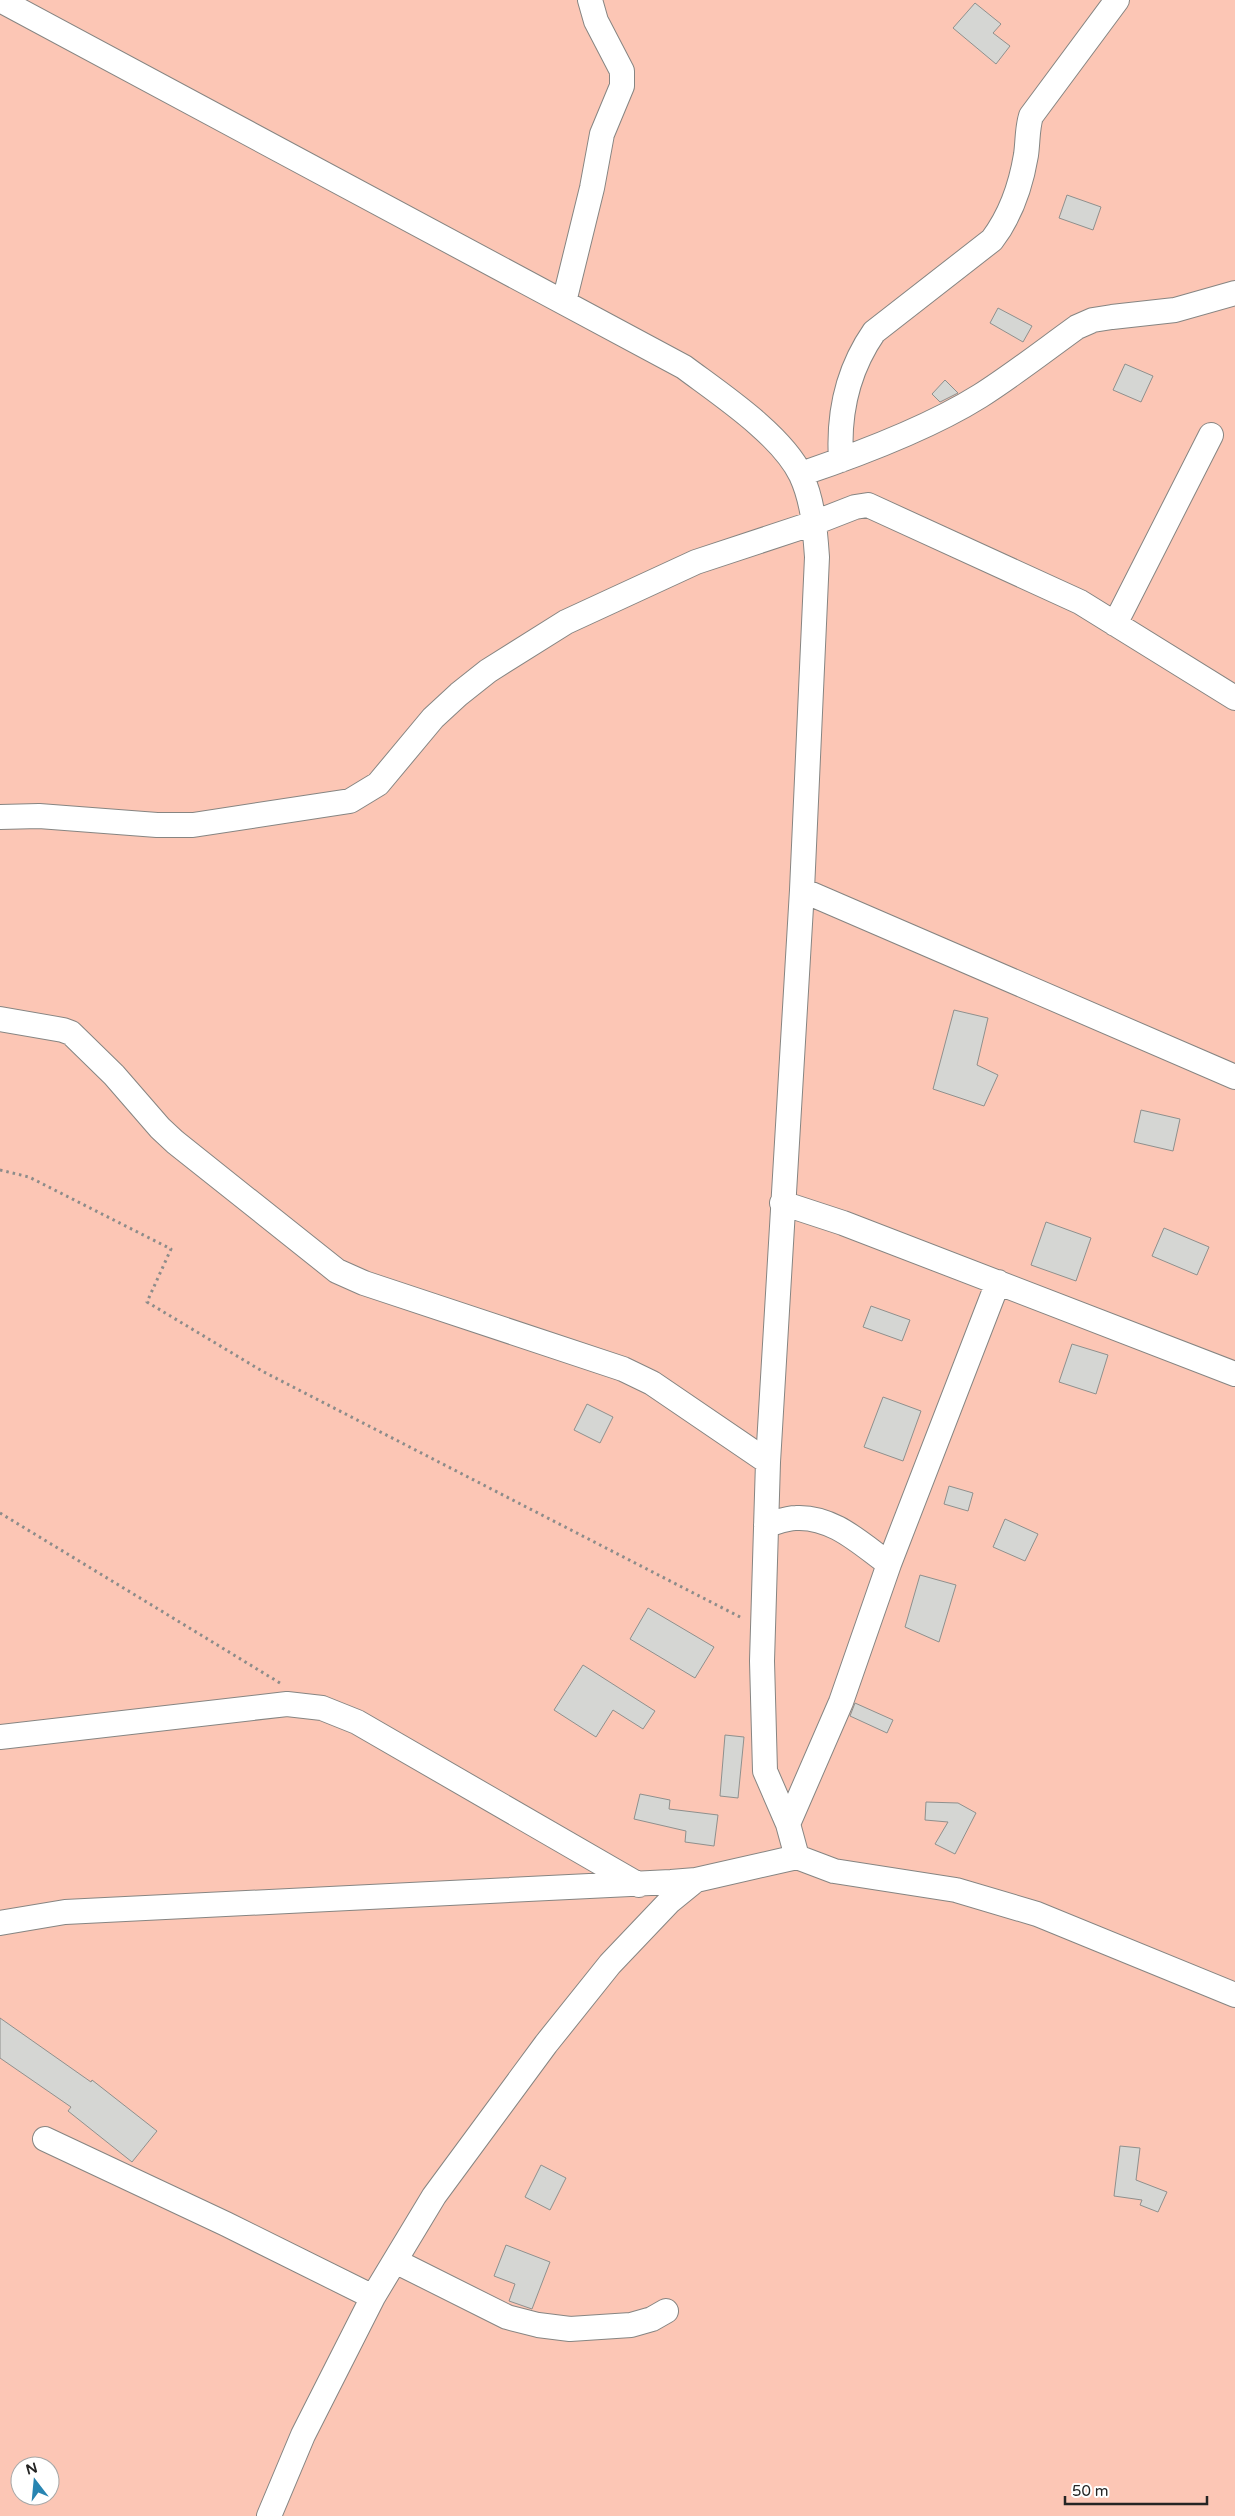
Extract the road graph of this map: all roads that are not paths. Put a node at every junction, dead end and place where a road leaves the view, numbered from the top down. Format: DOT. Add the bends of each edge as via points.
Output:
graph roads {
  1 [pos="0,0"];
  2 [pos="590,0"];
  3 [pos="1117,0"];
  4 [pos="1234,292"];
  5 [pos="564,302"];
  6 [pos="1211,435"];
  7 [pos="841,460"];
  8 [pos="800,474"];
  9 [pos="814,523"];
  10 [pos="1115,624"];
  11 [pos="1235,698"];
  12 [pos="0,817"];
  13 [pos="802,890"];
  14 [pos="0,1019"];
  15 [pos="1235,1077"];
  16 [pos="782,1203"];
  17 [pos="998,1282"];
  18 [pos="1235,1374"];
  19 [pos="768,1462"];
  20 [pos="766,1525"];
  21 [pos="888,1564"];
  22 [pos="0,1737"];
  23 [pos="788,1824"];
  24 [pos="797,1857"];
  25 [pos="696,1880"];
  26 [pos="639,1885"];
  27 [pos="0,1923"];
  28 [pos="1235,1996"];
  29 [pos="45,2139"];
  30 [pos="395,2261"];
  31 [pos="372,2297"];
  32 [pos="666,2311"];
  33 [pos="269,2516"];
  1 -- 5 [label="street"];
  2 -- 5 [label="street" via="596,21 622,71 622,86 602,134"];
  3 -- 7 [label="street" via="1031,116 1020,184 1002,227 992,240 874,332 864,347 842,407 839,432"];
  4 -- 7 [label="street" via="1175,310 1093,320 1077,327 979,396"];
  5 -- 8 [label="street" via="684,367 761,428 785,452"];
  6 -- 10 [label="street"];
  7 -- 8 [label="street"];
  8 -- 9 [label="street"];
  9 -- 10 [label="street" via="855,506 868,505 1080,602"];
  9 -- 12 [label="street" via="696,562 566,622 488,670 458,694 433,718 378,784 350,801 193,824"];
  9 -- 13 [label="street" via="817,557"];
  10 -- 11 [label="street"];
  13 -- 15 [label="street"];
  13 -- 16 [label="street"];
  14 -- 19 [label="street" via="71,1033 175,1142 337,1271 364,1283 623,1369 652,1383"];
  16 -- 17 [label="street"];
  16 -- 19 [label="street"];
  17 -- 18 [label="street"];
  17 -- 21 [label="street"];
  19 -- 20 [label="street"];
  20 -- 21 [label="street" via="794,1518 814,1518 831,1524"];
  20 -- 23 [label="street" via="762,1629 765,1771"];
  21 -- 23 [label="street" via="841,1702"];
  22 -- 26 [label="street" via="287,1704 322,1708 357,1722"];
  23 -- 24 [label="street"];
  24 -- 25 [label="street"];
  24 -- 28 [label="street" via="834,1871 956,1890 1037,1914"];
  25 -- 26 [label="street"];
  25 -- 30 [label="street" via="669,1902 610,1964 552,2036 434,2196"];
  26 -- 27 [label="street" via="64,1912"];
  29 -- 31 [label="street"];
  30 -- 31 [label="street"];
  30 -- 32 [label="street" via="507,2317 538,2325 570,2329 631,2325"];
  31 -- 33 [label="street" via="303,2435"];
}
